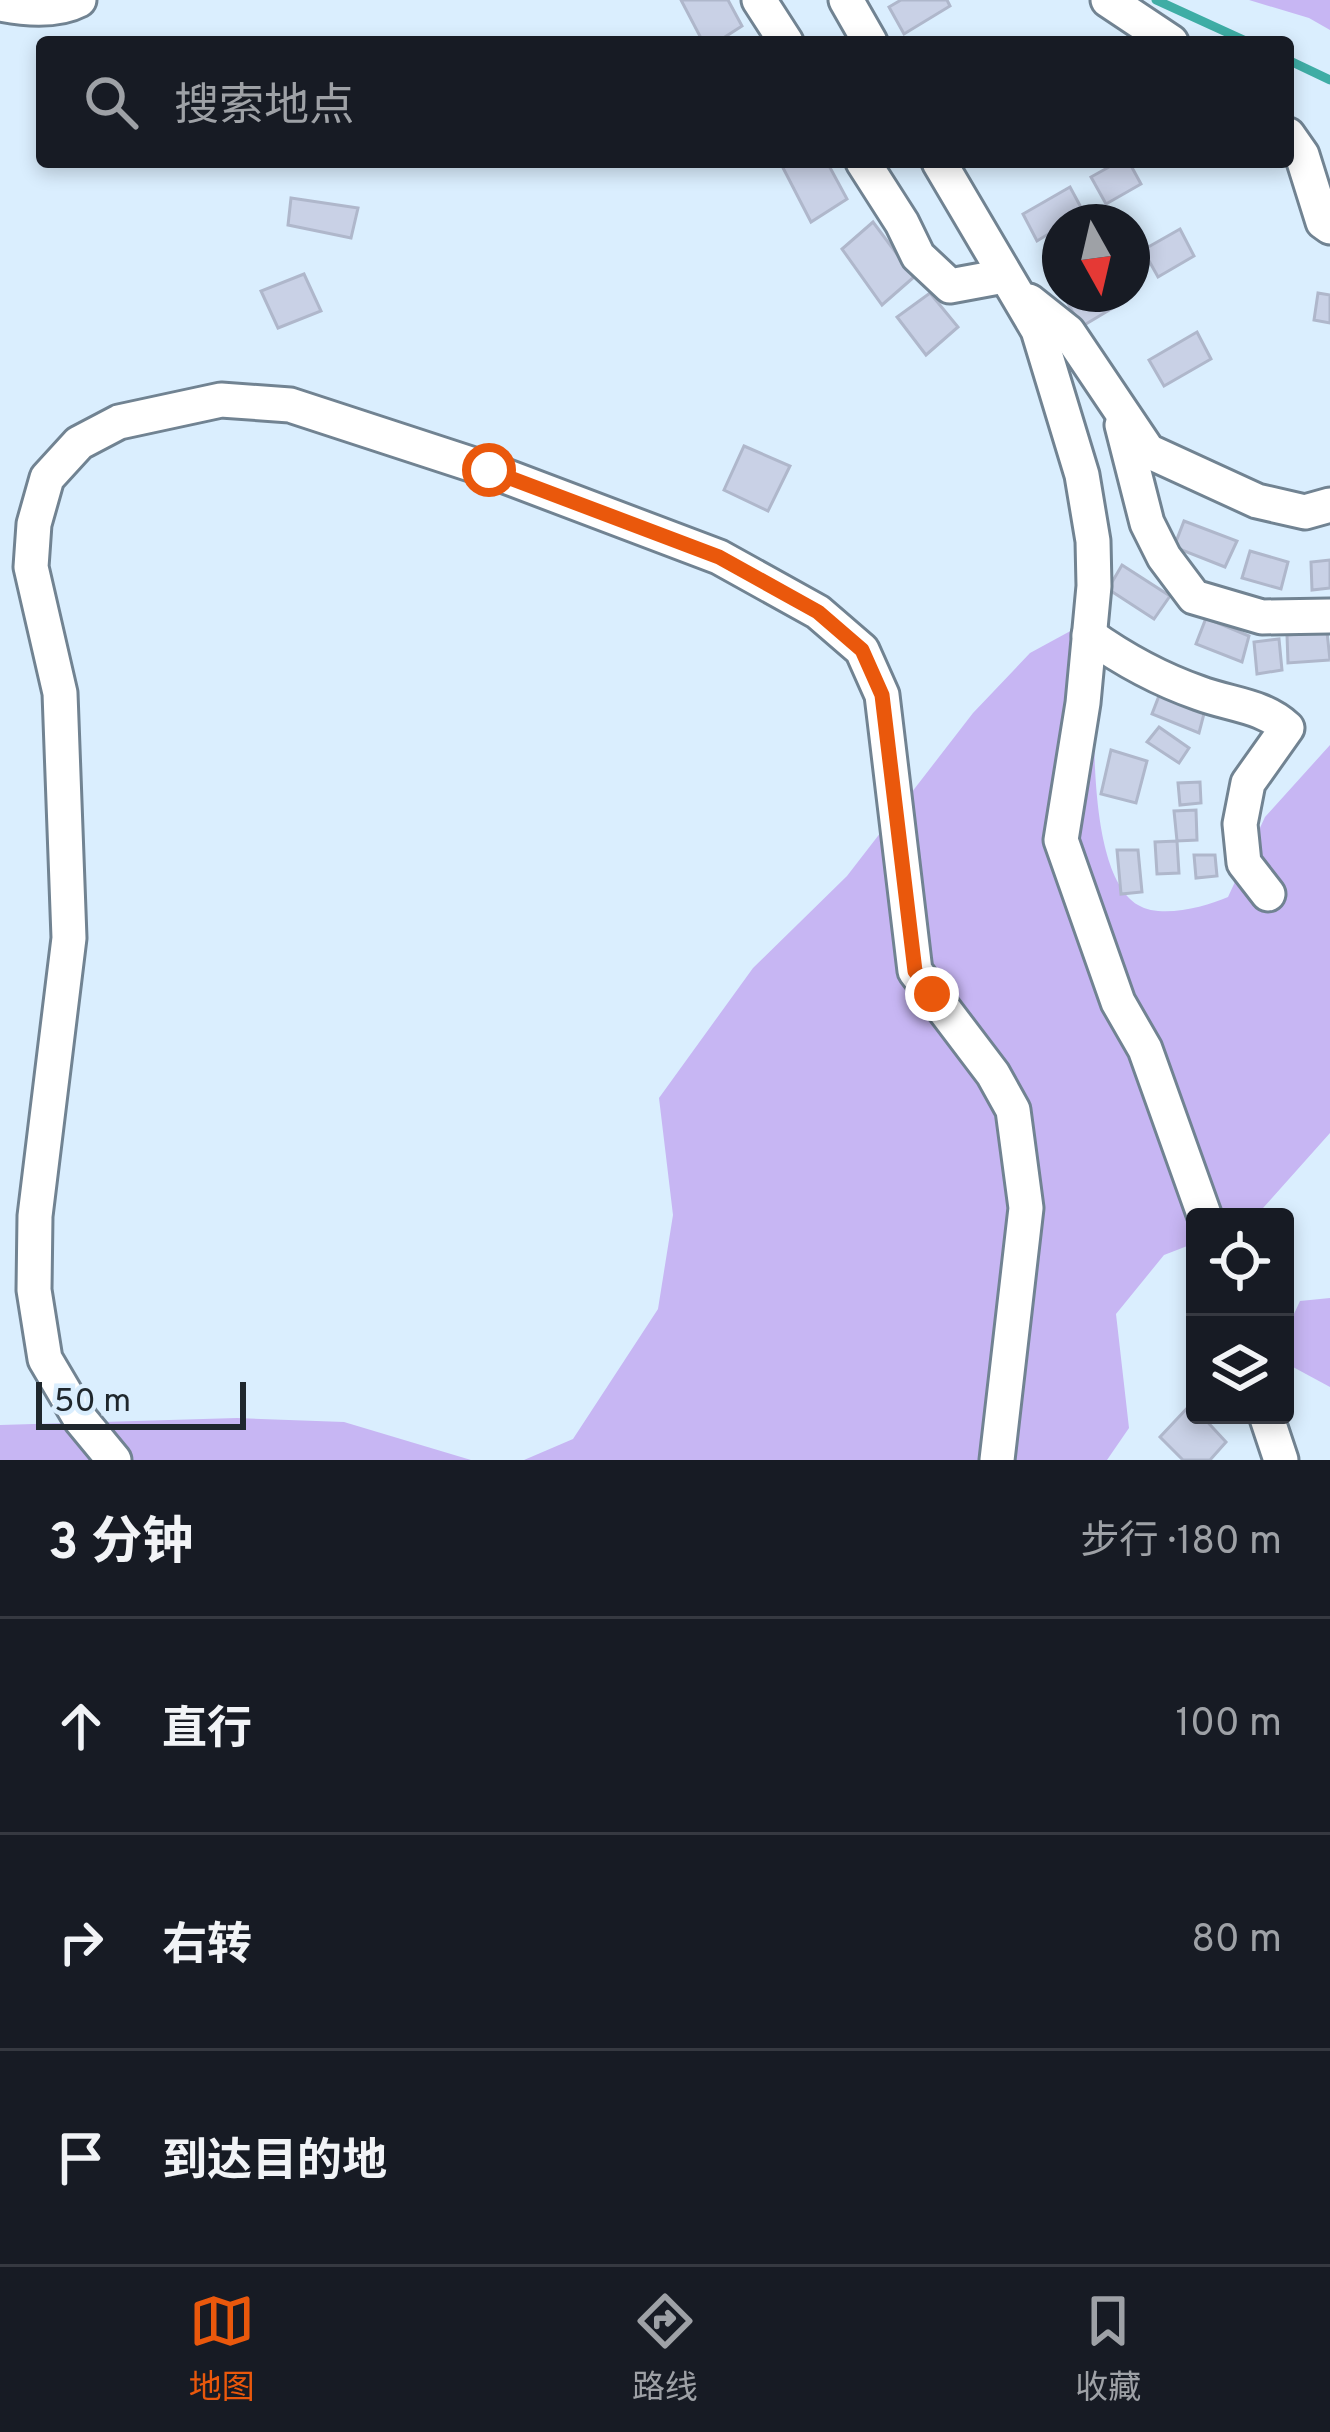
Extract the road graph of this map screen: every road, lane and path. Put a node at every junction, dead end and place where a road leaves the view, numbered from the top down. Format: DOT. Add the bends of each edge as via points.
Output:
graph roads {
  1 [pos="79,0"];
  2 [pos="759,0"];
  3 [pos="846,0"];
  4 [pos="1108,0"];
  5 [pos="0,4"];
  6 [pos="782,36"];
  7 [pos="867,36"];
  8 [pos="1163,36"];
  9 [pos="1294,144"];
  10 [pos="867,168"];
  11 [pos="942,168"];
  12 [pos="1330,227"];
  13 [pos="1007,281"];
  14 [pos="1117,405"];
  15 [pos="1330,505"];
  16 [pos="1330,616"];
  17 [pos="1089,635"];
  18 [pos="1268,894"];
  19 [pos="1202,1208"];
  20 [pos="1271,1424"];
  21 [pos="1290,1458"];
  22 [pos="114,1460"];
  23 [pos="997,1460"];
  1 -- 5 [label="street" via="22,9"];
  2 -- 6 [label="street"];
  3 -- 7 [label="street"];
  4 -- 8 [label="street"];
  9 -- 12 [label="street"];
  10 -- 13 [label="street" via="918,256 950,286"];
  11 -- 13 [label="street"];
  13 -- 14 [label="street" via="1068,332"];
  13 -- 17 [label="street" via="1038,330 1082,475 1093,541"];
  14 -- 15 [label="street" via="1148,452 1257,501 1305,512"];
  14 -- 16 [label="street" via="1147,523 1194,597 1262,616"];
  17 -- 18 [label="street" via="1130,664 1270,712 1287,728 1248,783 1240,824 1244,862"];
  17 -- 19 [label="street" via="1061,840"];
  20 -- 21 [label="street"];
  22 -- 23 [label="street" via="45,1359 34,1290 35,1216 69,938 60,694 31,567 34,524 47,478 79,443 118,422 221,400 290,405 719,557 818,612 862,650 882,695 915,971 1013,1110 1026,1208"];
}
